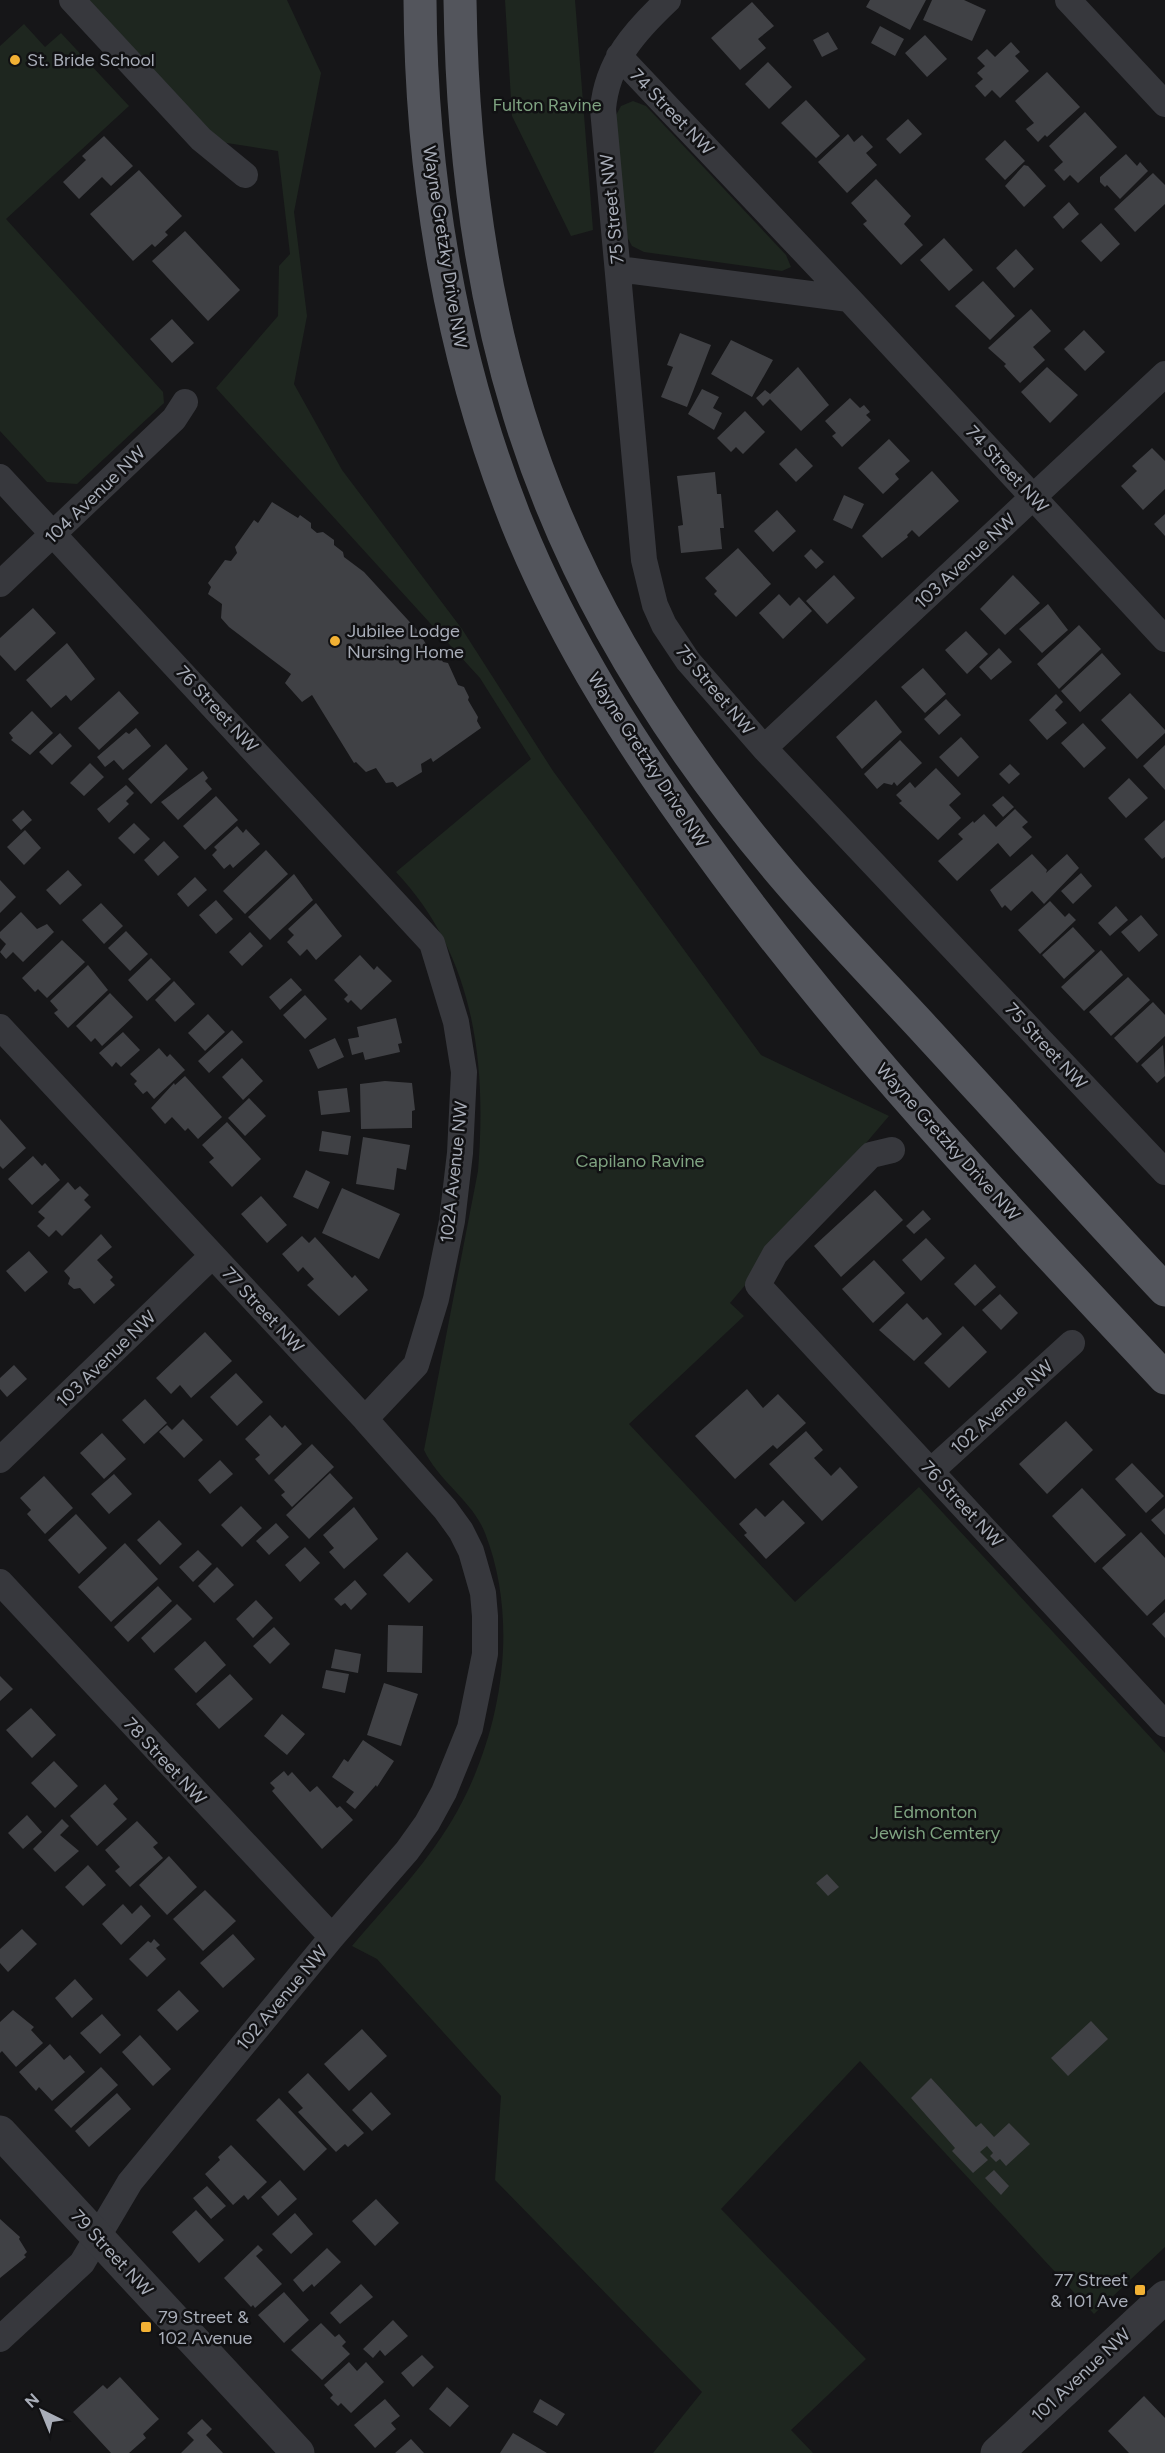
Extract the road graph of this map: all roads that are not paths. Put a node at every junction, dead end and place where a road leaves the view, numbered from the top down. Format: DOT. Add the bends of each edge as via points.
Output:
graph roads {
  1 [pos="72,0"];
  2 [pos="420,0"];
  3 [pos="460,0"];
  4 [pos="668,0"];
  5 [pos="1068,0"];
  6 [pos="619,56"];
  7 [pos="1165,104"];
  8 [pos="245,176"];
  9 [pos="618,269"];
  10 [pos="849,299"];
  11 [pos="1165,374"];
  12 [pos="185,402"];
  13 [pos="0,477"];
  14 [pos="1033,497"];
  15 [pos="54,534"];
  16 [pos="0,584"];
  17 [pos="1165,639"];
  18 [pos="764,748"];
  19 [pos="432,943"];
  20 [pos="0,1027"];
  21 [pos="892,1150"];
  22 [pos="1165,1172"];
  23 [pos="212,1256"];
  24 [pos="1165,1290"];
  25 [pos="1072,1343"];
  26 [pos="1165,1378"];
  27 [pos="365,1419"];
  28 [pos="0,1460"];
  29 [pos="931,1471"];
  30 [pos="0,1582"];
  31 [pos="485,1616"];
  32 [pos="1165,1724"];
  33 [pos="332,1937"];
  34 [pos="0,2132"];
  35 [pos="98,2238"];
  36 [pos="1165,2297"];
  37 [pos="0,2339"];
  38 [pos="298,2453"];
  39 [pos="997,2453"];
  1 -- 8 [label="street" via="201,140"];
  2 -- 26 [label="main road, Wayne Gretzky Drive NW" via="431,171 446,276 469,380 518,525 587,667 663,788 820,995 963,1161"];
  3 -- 24 [label="main road, Wayne Gretzky Drive NW" via="465,119 475,209 506,367 552,505 609,624 650,695 701,769 781,872"];
  4 -- 6 [label="street" via="640,27"];
  5 -- 7 [label="street"];
  6 -- 9 [label="street, 75 Street NW" via="606,85 603,109"];
  6 -- 10 [label="street, 74 Street NW"];
  9 -- 10 [label="street"];
  9 -- 18 [label="street, 75 Street NW" via="648,583 675,644"];
  10 -- 14 [label="street, 74 Street NW"];
  11 -- 14 [label="street, 103 Avenue NW"];
  12 -- 15 [label="street, 104 Avenue NW" via="174,419"];
  13 -- 15 [label="street, 76 Street NW"];
  14 -- 17 [label="street, 74 Street NW"];
  14 -- 18 [label="street, 103 Avenue NW"];
  15 -- 16 [label="street, 104 Avenue NW"];
  15 -- 19 [label="street, 76 Street NW"];
  18 -- 22 [label="street, 75 Street NW"];
  19 -- 27 [label="street, 102A Avenue NW" via="456,1022 464,1072 452,1221 436,1299 416,1365"];
  20 -- 23 [label="street, 77 Street NW"];
  21 -- 29 [label="street, 76 Street NW" via="871,1155 775,1254 758,1285"];
  23 -- 27 [label="street, 77 Street NW"];
  23 -- 28 [label="street, 103 Avenue NW"];
  25 -- 29 [label="street, 102 Avenue NW"];
  27 -- 31 [label="street, 77 Street NW" via="461,1531 478,1572"];
  29 -- 32 [label="street, 76 Street NW"];
  30 -- 33 [label="street, 78 Street NW"];
  31 -- 33 [label="street, 102 Avenue NW" via="479,1691 470,1728 444,1792 407,1851"];
  33 -- 35 [label="street, 102 Avenue NW" via="130,2182"];
  34 -- 35 [label="street, 79 Street NW"];
  35 -- 37 [label="street, 102 Avenue NW" via="82,2263"];
  35 -- 38 [label="street, 79 Street NW"];
  36 -- 39 [label="street, 101 Avenue NW"];
}
